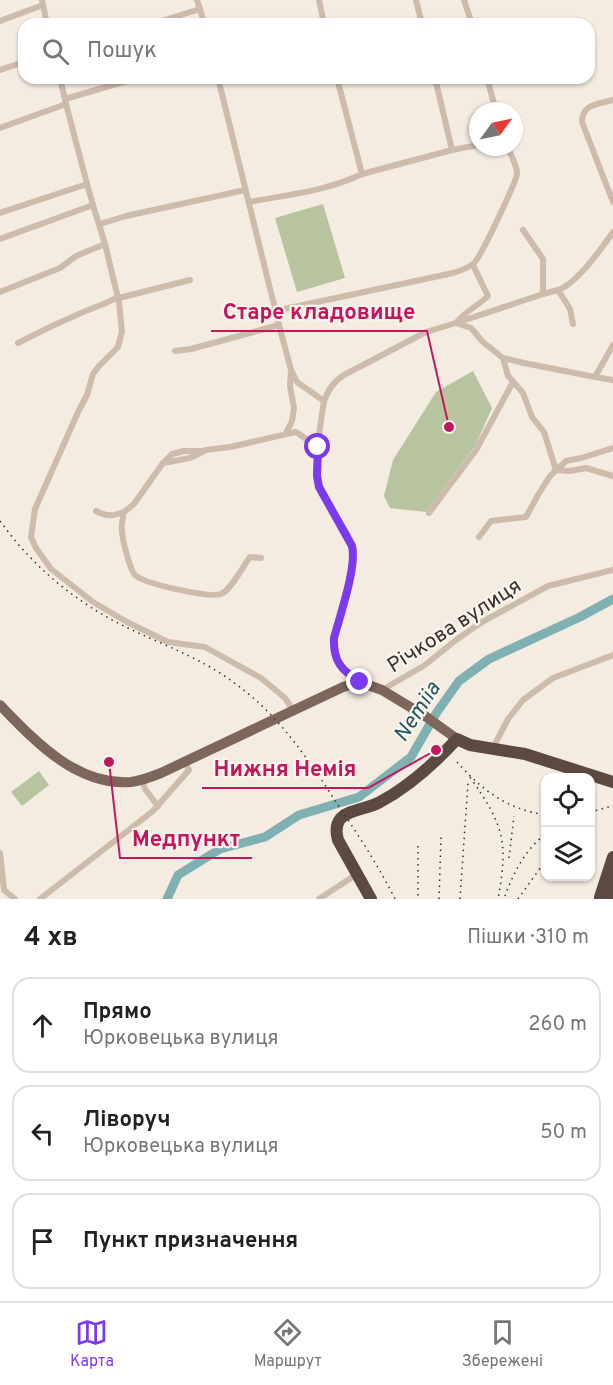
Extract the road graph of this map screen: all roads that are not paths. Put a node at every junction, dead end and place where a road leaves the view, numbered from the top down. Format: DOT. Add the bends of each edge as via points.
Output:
graph roads {
  1 [pos="197,0"];
  2 [pos="319,0"];
  3 [pos="416,0"];
  4 [pos="464,0"];
  5 [pos="42,2"];
  6 [pos="200,9"];
  7 [pos="46,18"];
  8 [pos="171,18"];
  9 [pos="202,18"];
  10 [pos="323,18"];
  11 [pos="420,18"];
  12 [pos="470,18"];
  13 [pos="0,21"];
  14 [pos="18,64"];
  15 [pos="0,70"];
  16 [pos="61,84"];
  17 [pos="119,84"];
  18 [pos="219,84"];
  19 [pos="339,84"];
  20 [pos="436,84"];
  21 [pos="489,84"];
  22 [pos="613,100"];
  23 [pos="65,102"];
  24 [pos="494,102"];
  25 [pos="0,128"];
  26 [pos="469,147"];
  27 [pos="452,150"];
  28 [pos="512,156"];
  29 [pos="362,174"];
  30 [pos="87,184"];
  31 [pos="245,190"];
  32 [pos="249,202"];
  33 [pos="613,202"];
  34 [pos="93,205"];
  35 [pos="0,213"];
  36 [pos="100,224"];
  37 [pos="523,230"];
  38 [pos="613,232"];
  39 [pos="0,239"];
  40 [pos="105,244"];
  41 [pos="473,265"];
  42 [pos="190,280"];
  43 [pos="558,290"];
  44 [pos="0,292"];
  45 [pos="543,294"];
  46 [pos="117,297"];
  47 [pos="275,311"];
  48 [pos="456,323"];
  49 [pos="573,324"];
  50 [pos="279,325"];
  51 [pos="18,343"];
  52 [pos="613,345"];
  53 [pos="175,351"];
  54 [pos="503,358"];
  55 [pos="291,370"];
  56 [pos="595,377"];
  57 [pos="613,380"];
  58 [pos="513,382"];
  59 [pos="324,401"];
  60 [pos="286,434"];
  61 [pos="318,447"];
  62 [pos="613,448"];
  63 [pos="556,470"];
  64 [pos="613,476"];
  65 [pos="96,511"];
  66 [pos="124,512"];
  67 [pos="429,513"];
  68 [pos="479,537"];
  69 [pos="261,558"];
  70 [pos="613,570"];
  71 [pos="613,655"];
  72 [pos="360,682"];
  73 [pos="382,690"];
  74 [pos="0,705"];
  75 [pos="293,711"];
  76 [pos="457,739"];
  77 [pos="493,748"];
  78 [pos="185,762"];
  79 [pos="142,780"];
  80 [pos="613,782"];
  81 [pos="158,806"];
  82 [pos="0,853"];
  83 [pos="613,857"];
  84 [pos="357,874"];
  85 [pos="607,892"];
  86 [pos="15,899"];
  87 [pos="40,899"];
  88 [pos="319,899"];
  89 [pos="371,899"];
  1 -- 6 [label="street"];
  2 -- 10 [label="street"];
  3 -- 11 [label="street"];
  4 -- 12 [label="street"];
  5 -- 7 [label="street"];
  5 -- 13 [label="street"];
  6 -- 8 [label="street"];
  6 -- 9 [label="street"];
  14 -- 15 [label="street"];
  16 -- 23 [label="street"];
  17 -- 23 [label="street"];
  18 -- 31 [label="street"];
  19 -- 29 [label="street"];
  20 -- 27 [label="street"];
  21 -- 24 [label="street"];
  22 -- 33 [label="street" via="595,104 582,115"];
  23 -- 25 [label="street"];
  23 -- 30 [label="street"];
  26 -- 27 [label="street"];
  27 -- 29 [label="street"];
  28 -- 41 [label="street" via="517,174"];
  29 -- 32 [label="street" via="331,185"];
  30 -- 34 [label="street"];
  30 -- 35 [label="street"];
  31 -- 32 [label="street"];
  31 -- 36 [label="street"];
  32 -- 47 [label="street"];
  34 -- 36 [label="street"];
  34 -- 39 [label="street"];
  36 -- 40 [label="street"];
  37 -- 45 [label="street" via="543,259"];
  38 -- 43 [label="street" via="580,274"];
  40 -- 44 [label="street" via="76,256 60,268"];
  40 -- 46 [label="street"];
  41 -- 47 [label="street" via="453,273"];
  41 -- 48 [label="street" via="488,296"];
  42 -- 46 [label="street"];
  43 -- 45 [label="street"];
  43 -- 49 [label="street" via="570,309"];
  45 -- 48 [label="street"];
  46 -- 51 [label="street"];
  46 -- 75 [label="street" via="122,331 118,348 93,374 35,508 31,537 51,569 93,602 168,642 216,653 261,678 285,698"];
  47 -- 50 [label="street"];
  48 -- 54 [label="street" via="471,328"];
  48 -- 59 [label="street" via="426,332 344,375 335,381"];
  50 -- 53 [label="street"];
  50 -- 55 [label="street"];
  52 -- 56 [label="street"];
  54 -- 56 [label="street"];
  54 -- 58 [label="street"];
  55 -- 59 [label="street" via="297,382"];
  55 -- 60 [label="street" via="294,408"];
  56 -- 57 [label="street"];
  58 -- 63 [label="street" via="544,432"];
  58 -- 67 [label="street" via="477,450"];
  59 -- 61 [label="street"];
  60 -- 61 [label="street" via="296,432"];
  60 -- 66 [label="street" via="230,447 172,454"];
  61 -- 72 [label="street" via="319,487 354,553 334,649 336,660"];
  62 -- 63 [label="street" via="566,461"];
  63 -- 64 [label="street" via="586,468"];
  63 -- 68 [label="street" via="526,517 491,521"];
  65 -- 66 [label="street" via="105,516"];
  66 -- 69 [label="street" via="121,529 130,564 135,575 144,580 218,595 228,589 250,558"];
  70 -- 73 [label="street, Річкова вулиця" via="548,586 482,622 425,665"];
  71 -- 77 [label="street" via="553,678 523,700"];
  72 -- 73 [label="main road"];
  72 -- 75 [label="main road"];
  73 -- 76 [label="main road"];
  74 -- 79 [label="main road" via="74,769 110,781"];
  75 -- 78 [label="main road"];
  76 -- 77 [label="highway"];
  76 -- 84 [label="highway" via="434,764 400,790 380,803 340,819 338,840"];
  77 -- 80 [label="highway"];
  78 -- 79 [label="main road"];
  78 -- 81 [label="street" via="189,770"];
  79 -- 81 [label="street"];
  81 -- 87 [label="street"];
  82 -- 86 [label="street" via="4,890"];
  83 -- 85 [label="highway"];
  84 -- 88 [label="street"];
  84 -- 89 [label="highway"];
}
